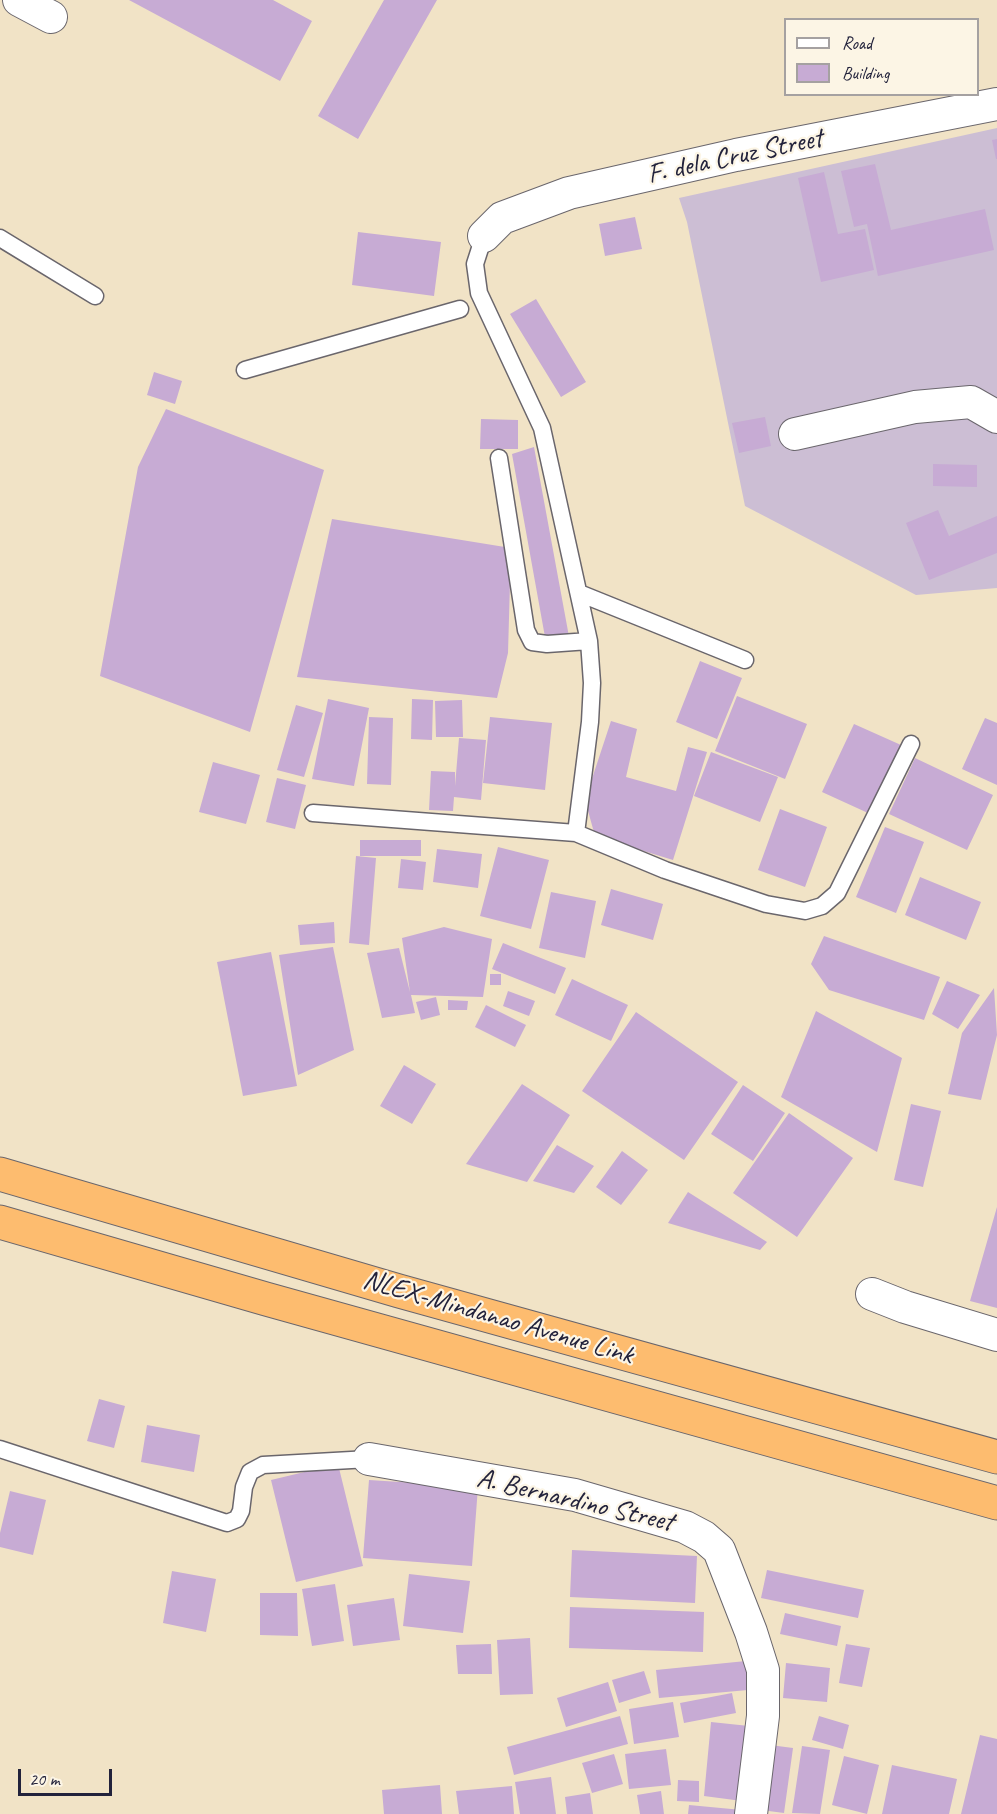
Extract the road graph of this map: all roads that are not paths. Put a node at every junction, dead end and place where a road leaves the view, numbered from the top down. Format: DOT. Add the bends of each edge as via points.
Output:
graph roads {
  1 [pos="19,0"];
  2 [pos="51,17"];
  3 [pos="997,104"];
  4 [pos="484,236"];
  5 [pos="0,238"];
  6 [pos="95,296"];
  7 [pos="460,309"];
  8 [pos="245,370"];
  9 [pos="997,417"];
  10 [pos="795,434"];
  11 [pos="499,458"];
  12 [pos="579,593"];
  13 [pos="589,641"];
  14 [pos="745,660"];
  15 [pos="911,744"];
  16 [pos="313,813"];
  17 [pos="576,833"];
  18 [pos="0,1174"];
  19 [pos="0,1222"];
  20 [pos="0,1227"];
  21 [pos="54,1237"];
  22 [pos="872,1294"];
  23 [pos="997,1335"];
  24 [pos="0,1449"];
  25 [pos="997,1457"];
  26 [pos="369,1459"];
  27 [pos="997,1503"];
  28 [pos="751,1814"];
  1 -- 2 [label="street"];
  3 -- 4 [label="street, F. dela Cruz Street" via="736,155 569,193 502,218"];
  4 -- 12 [label="lane" via="475,264 479,293 542,428"];
  5 -- 6 [label="lane"];
  7 -- 8 [label="lane"];
  9 -- 10 [label="street" via="971,402 915,407"];
  11 -- 13 [label="lane" via="526,630 532,642"];
  12 -- 13 [label="lane"];
  12 -- 14 [label="lane"];
  13 -- 17 [label="lane" via="590,722"];
  15 -- 17 [label="lane" via="837,893 822,906 805,911 766,904 665,870"];
  16 -- 17 [label="lane"];
  18 -- 25 [label="highway, NLEX-Mindanao Avenue Link" via="399,1291"];
  19 -- 21 [label="highway, NLEX-Mindanao Avenue Link"];
  20 -- 21 [label="highway"];
  21 -- 27 [label="highway, NLEX-Mindanao Avenue Link"];
  22 -- 23 [label="street"];
  24 -- 26 [label="lane" via="227,1523 237,1519 241,1511 250,1472 263,1464"];
  26 -- 28 [label="street, A. Bernardino Street" via="575,1495 685,1527 719,1550 763,1670 763,1716"];
}
